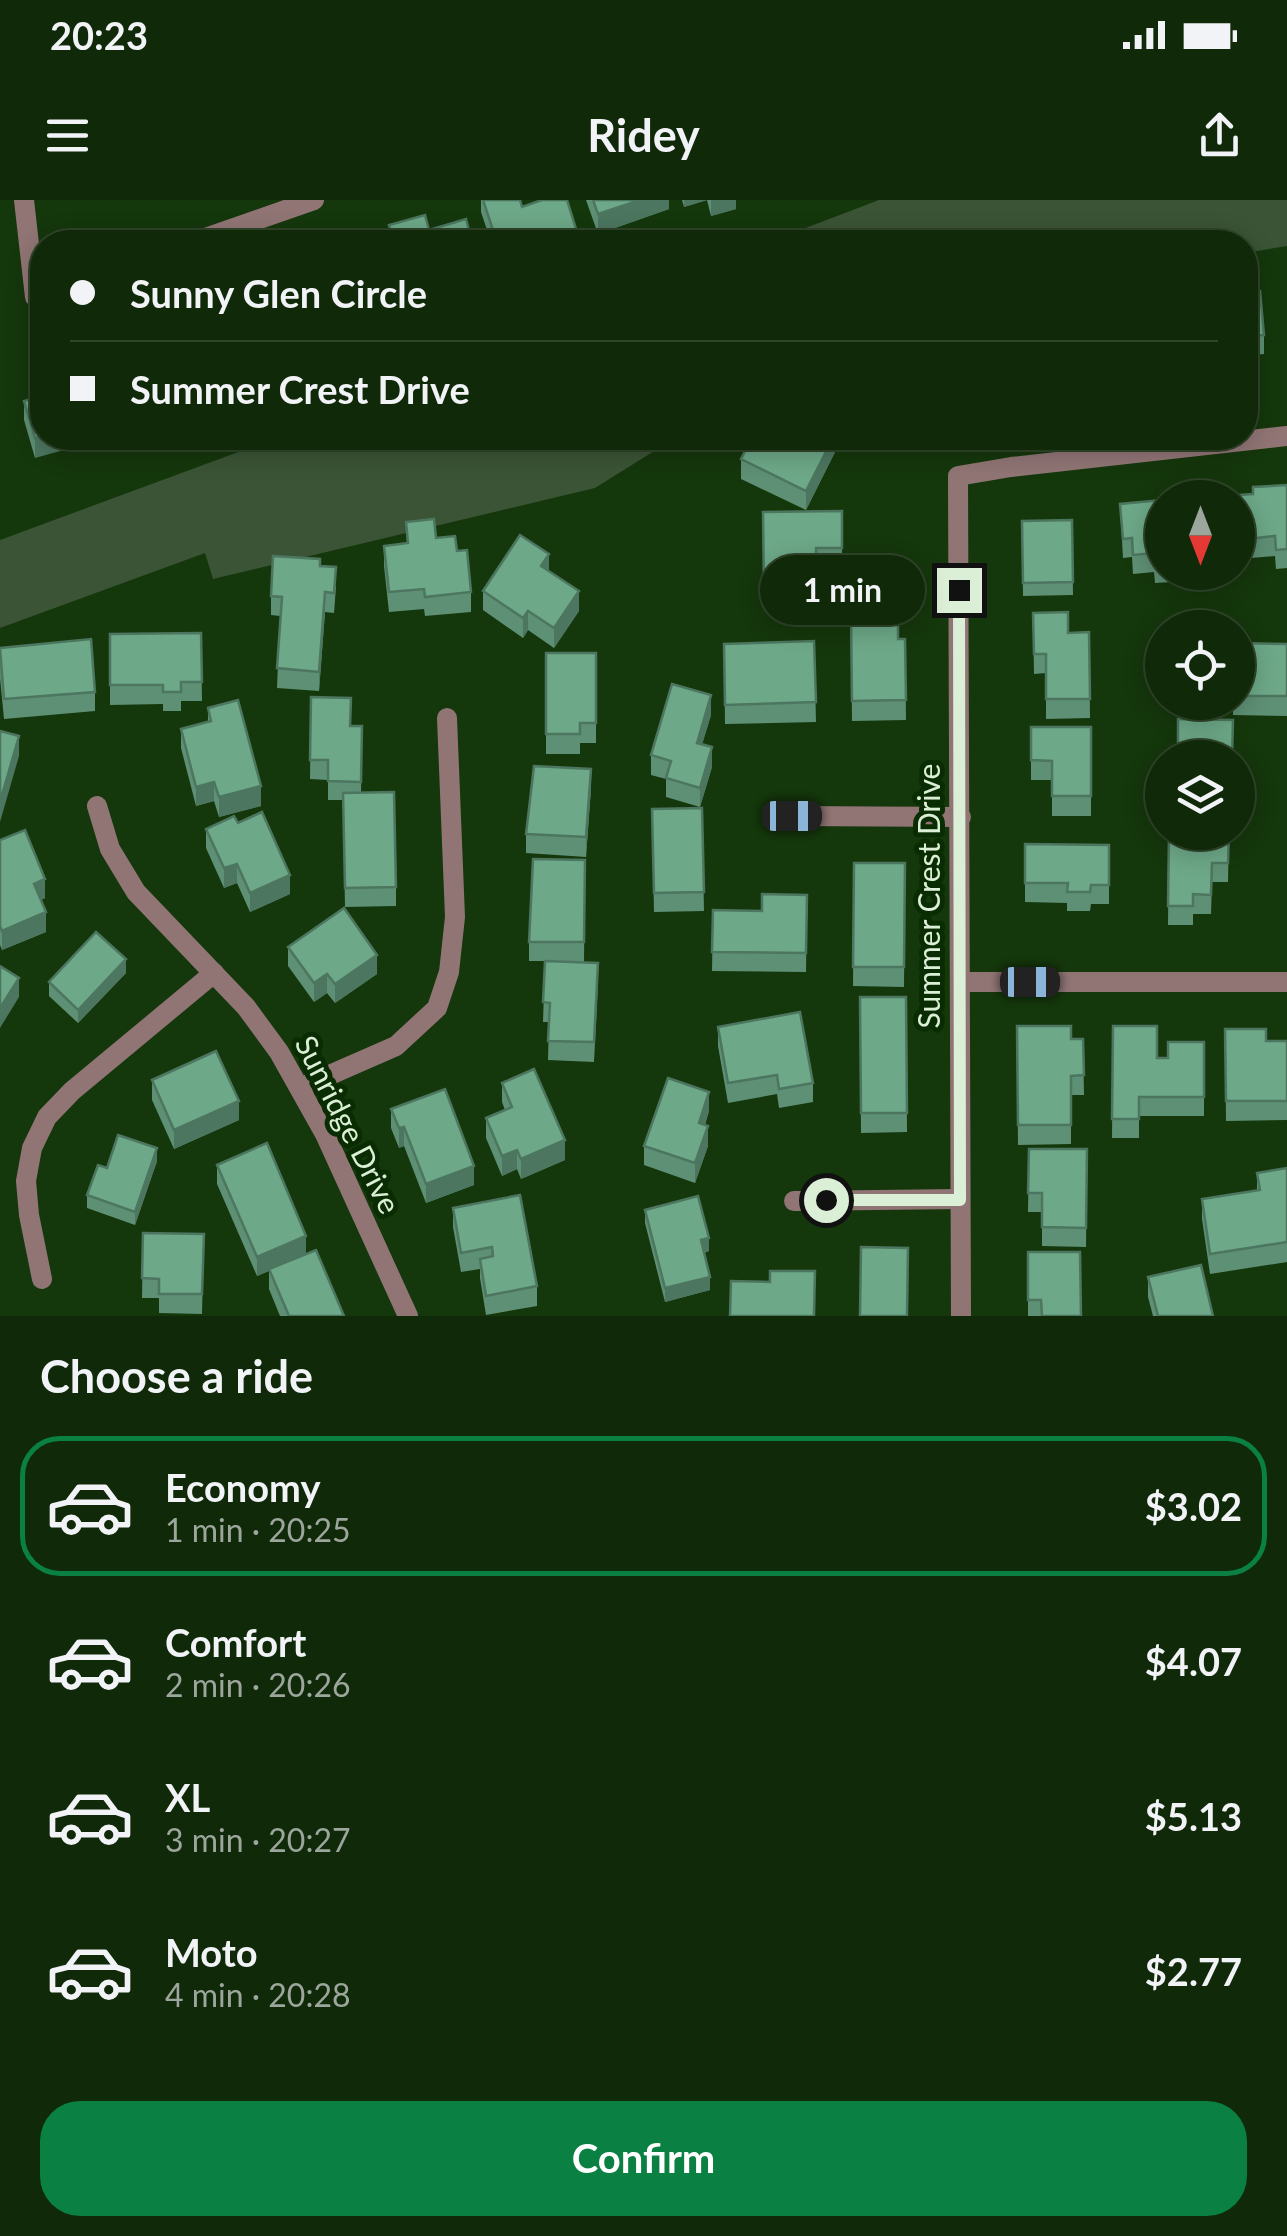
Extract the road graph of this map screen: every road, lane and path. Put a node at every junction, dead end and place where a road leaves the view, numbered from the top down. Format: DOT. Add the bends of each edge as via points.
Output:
graph roads {
  1 [pos="24,200"];
  2 [pos="314,200"];
  3 [pos="228,230"];
  4 [pos="30,238"];
  5 [pos="1287,436"];
  6 [pos="1258,440"];
  7 [pos="1172,450"];
  8 [pos="448,718"];
  9 [pos="97,806"];
  10 [pos="792,816"];
  11 [pos="961,817"];
  12 [pos="214,974"];
  13 [pos="960,982"];
  14 [pos="1287,982"];
  15 [pos="300,1088"];
  16 [pos="960,1200"];
  17 [pos="794,1201"];
  18 [pos="42,1279"];
  19 [pos="408,1316"];
  20 [pos="961,1316"];
  1 -- 4 [label="street"];
  2 -- 3 [label="street"];
  5 -- 6 [label="street, Summer Crest Drive"];
  7 -- 11 [label="street, Summer Crest Drive" via="958,476"];
  8 -- 15 [label="street" via="455,917 437,1008 396,1046"];
  9 -- 12 [label="street, Sunridge Drive" via="110,850 136,892"];
  10 -- 11 [label="street"];
  11 -- 13 [label="street, Summer Crest Drive"];
  12 -- 15 [label="street, Sunridge Drive" via="246,1006"];
  12 -- 18 [label="street" via="48,1116 26,1181"];
  13 -- 14 [label="street"];
  13 -- 16 [label="street, Summer Crest Drive"];
  15 -- 19 [label="street, Sunridge Drive"];
  16 -- 17 [label="street"];
  16 -- 20 [label="street, Summer Crest Drive"];
}
